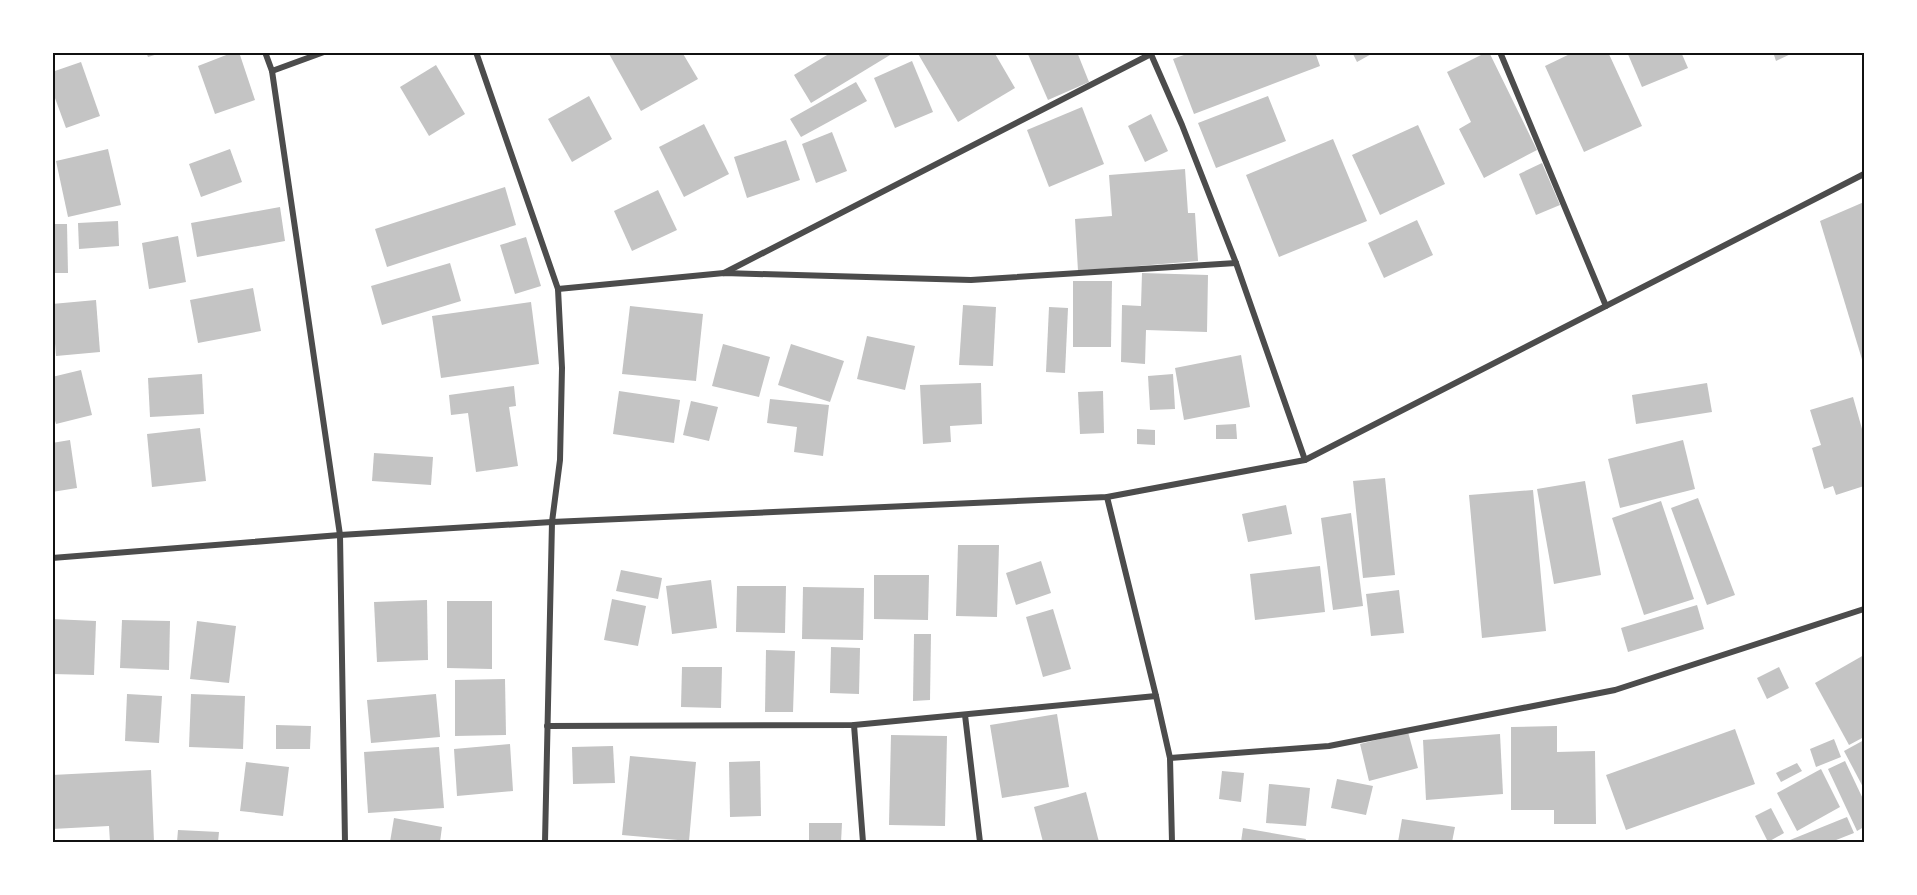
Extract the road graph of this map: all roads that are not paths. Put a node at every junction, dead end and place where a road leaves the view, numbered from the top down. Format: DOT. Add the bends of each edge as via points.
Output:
graph roads {
  1 [pos="265,52"];
  2 [pos="324,52"];
  3 [pos="477,52"];
  4 [pos="1500,52"];
  5 [pos="1150,53"];
  6 [pos="272,71"];
  7 [pos="1864,174"];
  8 [pos="1236,263"];
  9 [pos="724,273"];
  10 [pos="558,289"];
  11 [pos="1606,306"];
  12 [pos="1305,460"];
  13 [pos="1107,497"];
  14 [pos="552,522"];
  15 [pos="340,535"];
  16 [pos="52,558"];
  17 [pos="1864,609"];
  18 [pos="1156,696"];
  19 [pos="965,715"];
  20 [pos="854,725"];
  21 [pos="548,726"];
  22 [pos="1170,759"];
  23 [pos="345,843"];
  24 [pos="545,843"];
  25 [pos="863,843"];
  26 [pos="980,843"];
  27 [pos="1172,843"];
  1 -- 6 [label="street"];
  2 -- 6 [label="street"];
  3 -- 10 [label="street"];
  4 -- 11 [label="street"];
  5 -- 8 [label="street"];
  5 -- 9 [label="street"];
  6 -- 15 [label="street"];
  7 -- 11 [label="street"];
  8 -- 9 [label="street" via="971,280"];
  8 -- 12 [label="street"];
  9 -- 10 [label="street"];
  10 -- 14 [label="street" via="562,368 560,459"];
  11 -- 12 [label="street"];
  12 -- 13 [label="street"];
  13 -- 14 [label="street"];
  13 -- 18 [label="street"];
  14 -- 15 [label="street"];
  14 -- 21 [label="street"];
  15 -- 16 [label="street"];
  15 -- 23 [label="street"];
  17 -- 22 [label="street" via="1615,690 1329,746"];
  18 -- 19 [label="street"];
  18 -- 22 [label="street"];
  19 -- 20 [label="street"];
  19 -- 26 [label="street"];
  20 -- 21 [label="street"];
  20 -- 25 [label="street"];
  21 -- 24 [label="street"];
  22 -- 27 [label="street"];
}
